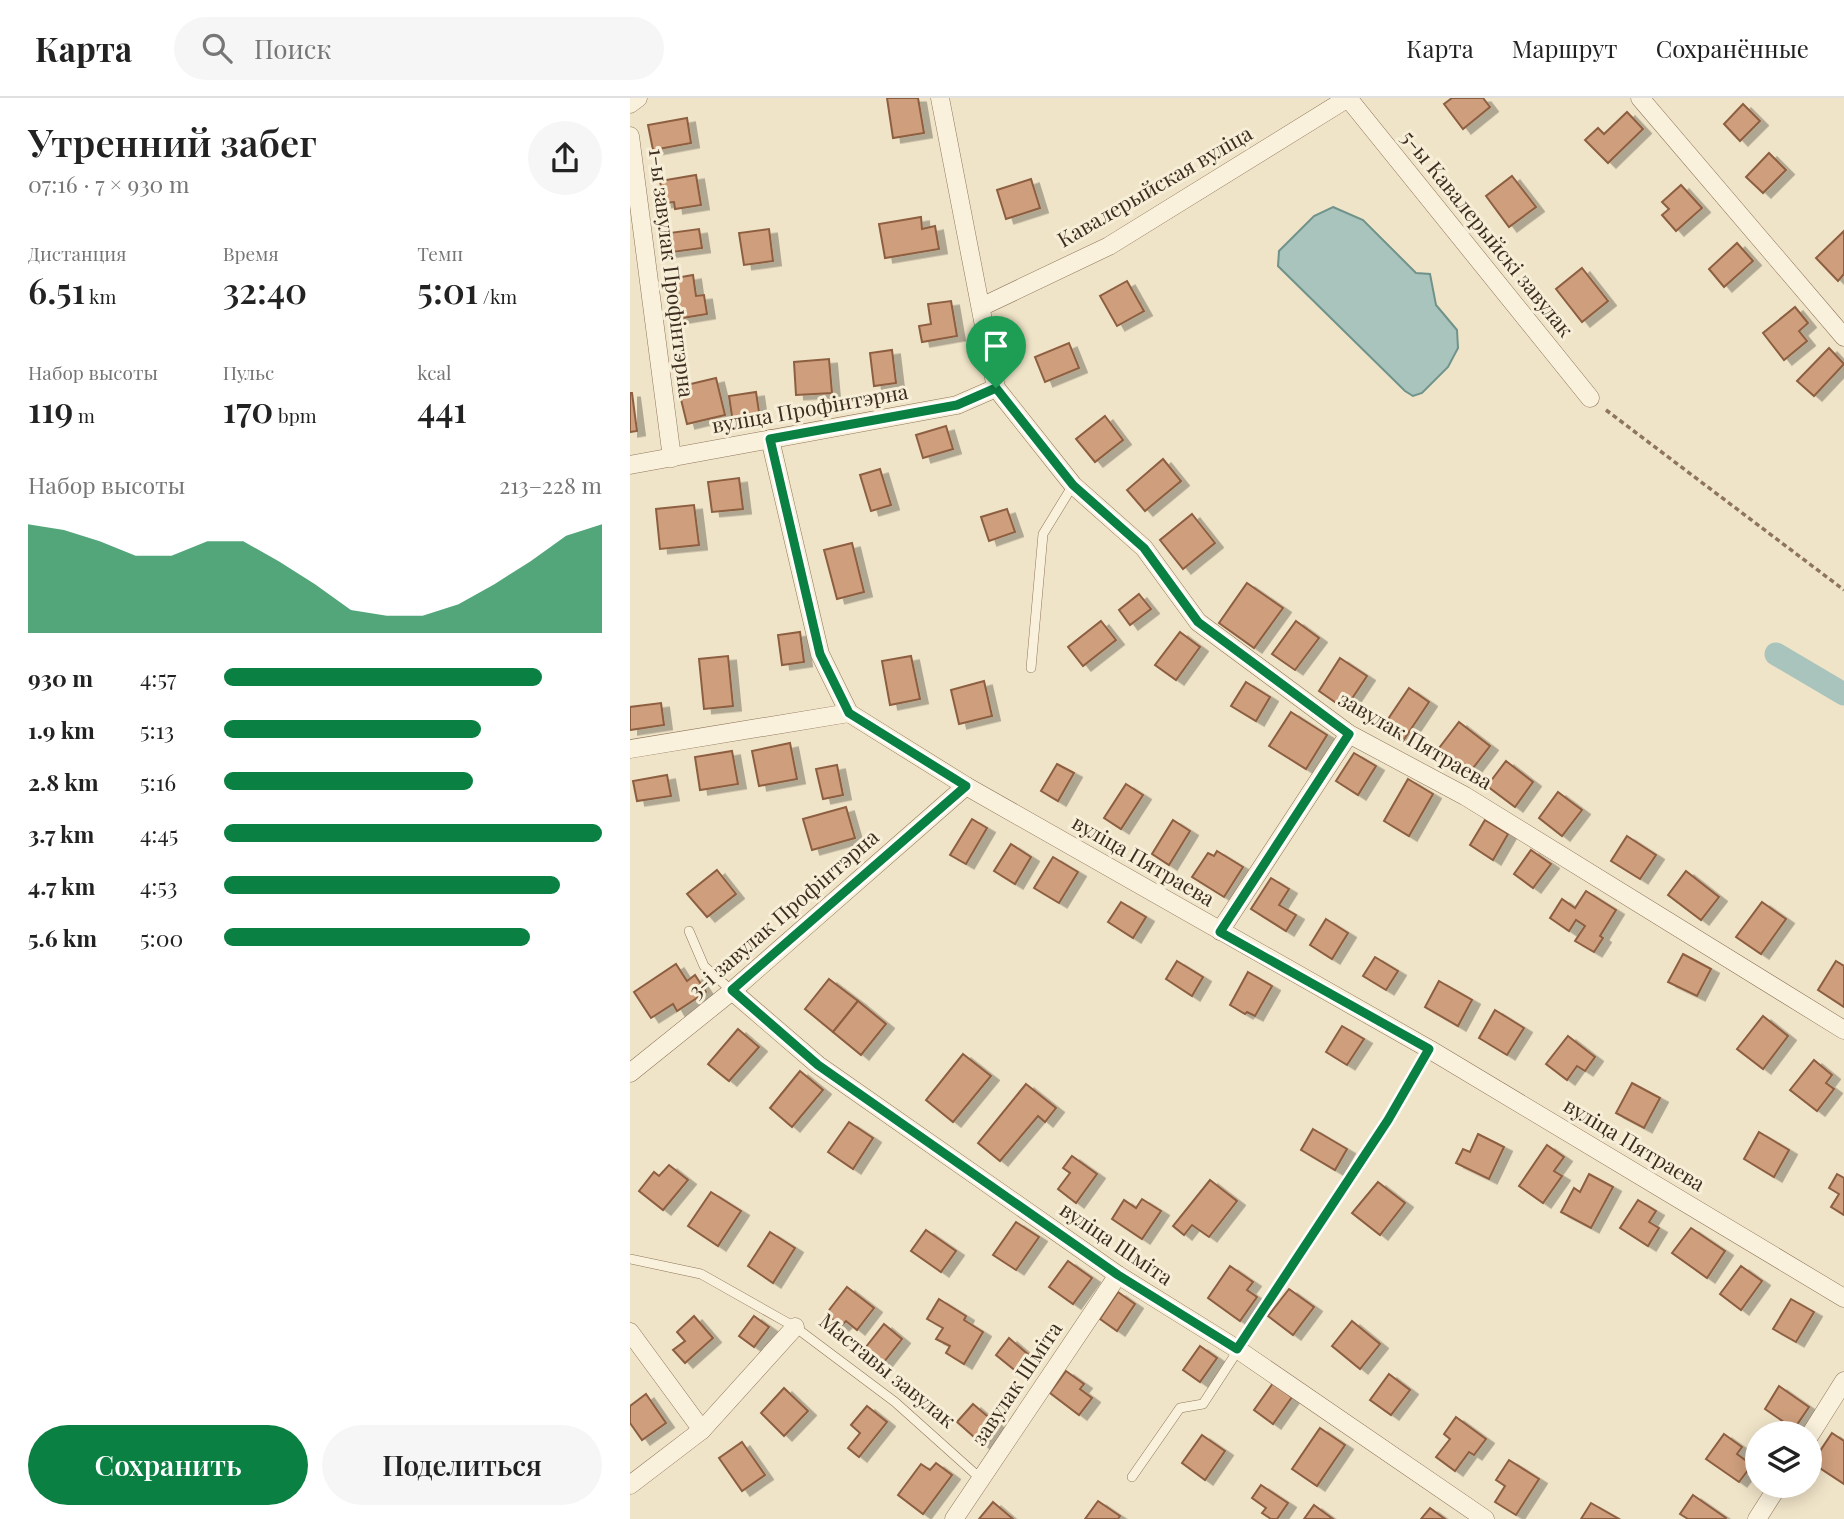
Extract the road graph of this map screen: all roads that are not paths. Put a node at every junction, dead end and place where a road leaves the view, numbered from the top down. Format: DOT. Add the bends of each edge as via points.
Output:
graph roads {
  1 [pos="638,98"];
  2 [pos="940,98"];
  3 [pos="1348,98"];
  4 [pos="1640,98"];
  5 [pos="630,104"];
  6 [pos="630,136"];
  7 [pos="981,307"];
  8 [pos="1844,337"];
  9 [pos="996,388"];
  10 [pos="1590,398"];
  11 [pos="770,439"];
  12 [pos="672,458"];
  13 [pos="630,465"];
  14 [pos="1073,485"];
  15 [pos="1031,668"];
  16 [pos="849,713"];
  17 [pos="1349,734"];
  18 [pos="630,749"];
  19 [pos="966,786"];
  20 [pos="689,931"];
  21 [pos="1220,932"];
  22 [pos="732,990"];
  23 [pos="1844,1030"];
  24 [pos="1429,1049"];
  25 [pos="630,1073"];
  26 [pos="630,1259"];
  27 [pos="1118,1275"];
  28 [pos="1844,1298"];
  29 [pos="795,1326"];
  30 [pos="630,1332"];
  31 [pos="1237,1349"];
  32 [pos="1844,1381"];
  33 [pos="1819,1421"];
  34 [pos="702,1430"];
  35 [pos="1132,1477"];
  36 [pos="981,1479"];
  37 [pos="630,1485"];
  38 [pos="1770,1498"];
  39 [pos="954,1519"];
  40 [pos="1485,1519"];
  41 [pos="1757,1519"];
  1 -- 5 [label="street"];
  2 -- 7 [label="street"];
  3 -- 7 [label="street, Кавалерыйская вуліца" via="1109,246"];
  3 -- 10 [label="street, 5-ы Кавалерыйскі завулак"];
  4 -- 8 [label="street"];
  6 -- 12 [label="street, 1-ы завулак Профінтэрна"];
  7 -- 9 [label="street"];
  9 -- 11 [label="street, вуліца Профінтэрна" via="957,405"];
  9 -- 14 [label="street, завулак Пятраева"];
  11 -- 12 [label="street, вуліца Профінтэрна"];
  11 -- 16 [label="street" via="820,654"];
  12 -- 13 [label="street, вуліца Профінтэрна"];
  14 -- 15 [label="lane" via="1043,534"];
  14 -- 17 [label="street, завулак Пятраева" via="1144,548 1198,622"];
  16 -- 18 [label="street"];
  16 -- 19 [label="street, вуліца Пятраева"];
  17 -- 21 [label="street"];
  17 -- 23 [label="street, завулак Пятраева" via="1465,796"];
  19 -- 21 [label="street, вуліца Пятраева"];
  19 -- 22 [label="street, 3-і завулак Профінтэрна"];
  20 -- 22 [label="lane" via="704,966"];
  21 -- 24 [label="street, вуліца Пятраева"];
  22 -- 25 [label="street, 3-і завулак Профінтэрна"];
  22 -- 27 [label="street, вуліца Шміта" via="818,1065"];
  24 -- 28 [label="street, вуліца Пятраева"];
  24 -- 31 [label="lane" via="1388,1120"];
  26 -- 29 [label="lane, Маставы завулак" via="701,1274"];
  27 -- 31 [label="street, вуліца Шміта"];
  27 -- 36 [label="street, завулак Шміта"];
  29 -- 34 [label="street, Маставы завулак"];
  29 -- 36 [label="lane, Маставы завулак" via="895,1402"];
  30 -- 34 [label="street"];
  31 -- 35 [label="lane" via="1203,1404 1180,1408"];
  31 -- 40 [label="street, вуліца Шміта"];
  32 -- 33 [label="street"];
  34 -- 37 [label="street, Маставы завулак"];
  36 -- 39 [label="street, завулак Шміта"];
  38 -- 41 [label="street"];
}
